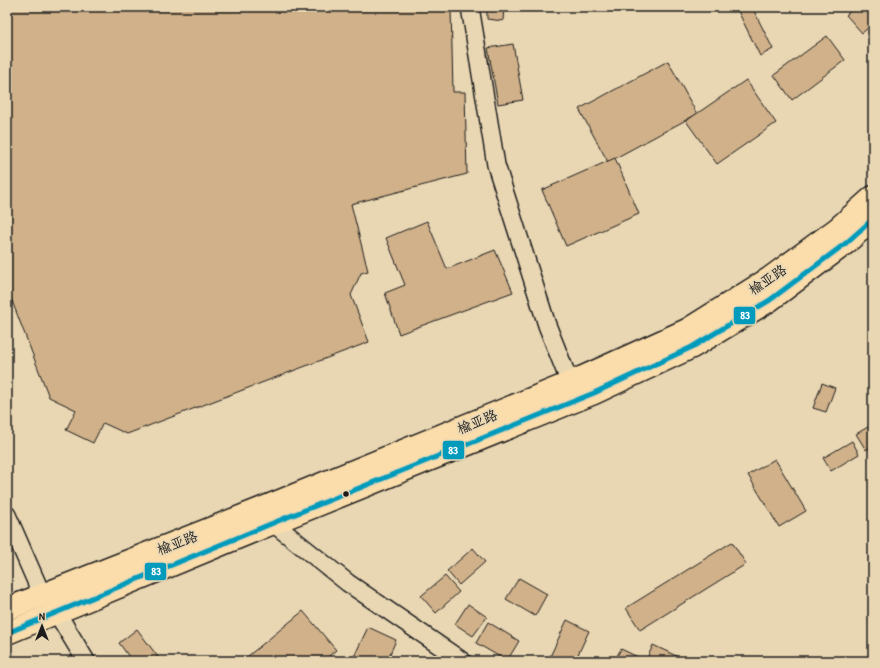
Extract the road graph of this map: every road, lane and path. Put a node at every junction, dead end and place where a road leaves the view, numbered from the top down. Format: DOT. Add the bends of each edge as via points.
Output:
graph roads {
  1 [pos="470,7"];
  2 [pos="873,197"];
  3 [pos="873,219"];
  4 [pos="570,383"];
  5 [pos="7,515"];
  6 [pos="273,523"];
  7 [pos="42,595"];
  8 [pos="7,609"];
  9 [pos="57,613"];
  10 [pos="7,633"];
  11 [pos="86,661"];
  12 [pos="462,661"];
  1 -- 4 [label="street" via="496,165 547,325"];
  2 -- 4 [label="highway, 榆亚路" via="837,229 770,278 693,326"];
  3 -- 6 [label="highway, 榆亚路" via="846,243 770,300 692,347 594,393"];
  4 -- 7 [label="highway, 榆亚路"];
  5 -- 7 [label="street"];
  6 -- 9 [label="highway, 榆亚路"];
  6 -- 12 [label="street" via="348,583"];
  7 -- 8 [label="highway, 榆亚路"];
  9 -- 10 [label="highway, 榆亚路"];
  9 -- 11 [label="street"];
}
